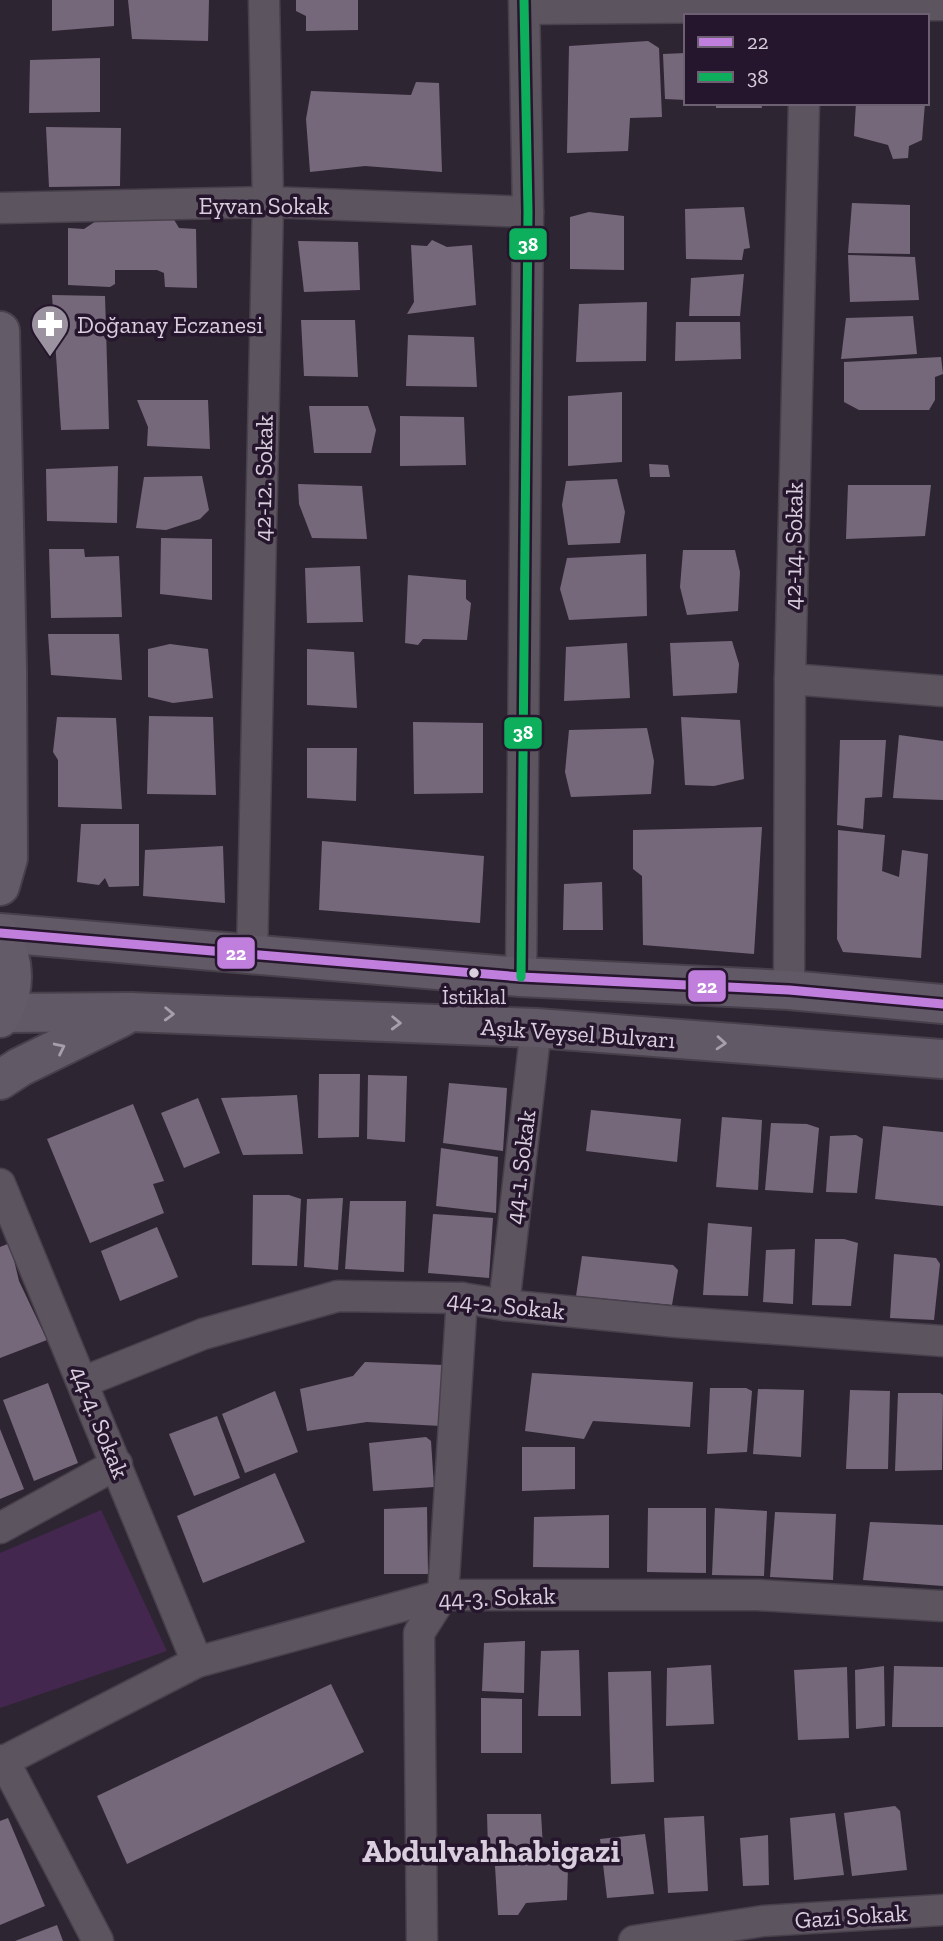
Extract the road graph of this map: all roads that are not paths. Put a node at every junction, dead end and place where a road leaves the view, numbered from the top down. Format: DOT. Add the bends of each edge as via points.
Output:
graph roads {
  1 [pos="264,0"];
  2 [pos="524,5"];
  3 [pos="943,5"];
  4 [pos="806,8"];
  5 [pos="804,105"];
  6 [pos="268,202"];
  7 [pos="0,208"];
  8 [pos="528,212"];
  9 [pos="0,331"];
  10 [pos="4,678"];
  11 [pos="790,678"];
  12 [pos="943,691"];
  13 [pos="0,886"];
  14 [pos="0,934"];
  15 [pos="253,956"];
  16 [pos="521,977"];
  17 [pos="789,990"];
  18 [pos="943,1004"];
  19 [pos="131,1013"];
  20 [pos="1,1016"];
  21 [pos="537,1028"];
  22 [pos="943,1059"];
  23 [pos="0,1080"];
  24 [pos="0,1184"];
  25 [pos="462,1298"];
  26 [pos="504,1306"];
  27 [pos="943,1341"];
  28 [pos="83,1382"];
  29 [pos="117,1464"];
  30 [pos="0,1528"];
  31 [pos="443,1595"];
  32 [pos="943,1606"];
  33 [pos="197,1662"];
  34 [pos="2,1761"];
  35 [pos="943,1910"];
  36 [pos="98,1941"];
  37 [pos="422,1941"];
  38 [pos="634,1941"];
  1 -- 6 [label="street, 42-12. Sokak"];
  2 -- 4 [label="street"];
  2 -- 8 [label="street"];
  3 -- 4 [label="street"];
  5 -- 11 [label="street, 42-14. Sokak"];
  6 -- 7 [label="street, Eyvan Sokak"];
  6 -- 8 [label="street, Eyvan Sokak"];
  6 -- 15 [label="street, 42-12. Sokak"];
  8 -- 16 [label="street"];
  9 -- 10 [label="main road"];
  10 -- 13 [label="main road" via="8,858"];
  11 -- 12 [label="street"];
  11 -- 17 [label="street, 42-14. Sokak"];
  14 -- 15 [label="main road"];
  14 -- 20 [label="main road" via="13,977"];
  15 -- 16 [label="main road"];
  16 -- 17 [label="main road"];
  17 -- 18 [label="main road"];
  19 -- 20 [label="main road, Aşık Veysel Bulvarı"];
  19 -- 21 [label="main road, Aşık Veysel Bulvarı, one-way"];
  23 -- 19 [label="main road, one-way"];
  21 -- 22 [label="main road, Aşık Veysel Bulvarı, one-way"];
  21 -- 26 [label="street, 44-1. Sokak"];
  24 -- 28 [label="street, 44-4. Sokak"];
  25 -- 26 [label="street, 44-2. Sokak"];
  25 -- 28 [label="street, 44-2. Sokak" via="338,1296 203,1334"];
  25 -- 31 [label="street"];
  26 -- 27 [label="street, 44-2. Sokak"];
  28 -- 29 [label="street, 44-4. Sokak"];
  29 -- 30 [label="street"];
  29 -- 33 [label="street, 44-4. Sokak"];
  31 -- 32 [label="street, 44-3. Sokak" via="758,1595"];
  31 -- 33 [label="street, 44-3. Sokak"];
  31 -- 37 [label="street" via="419,1633"];
  33 -- 34 [label="street, 44-3. Sokak"];
  34 -- 36 [label="street"];
  35 -- 38 [label="street, Gazi Sokak" via="762,1921"];
}
